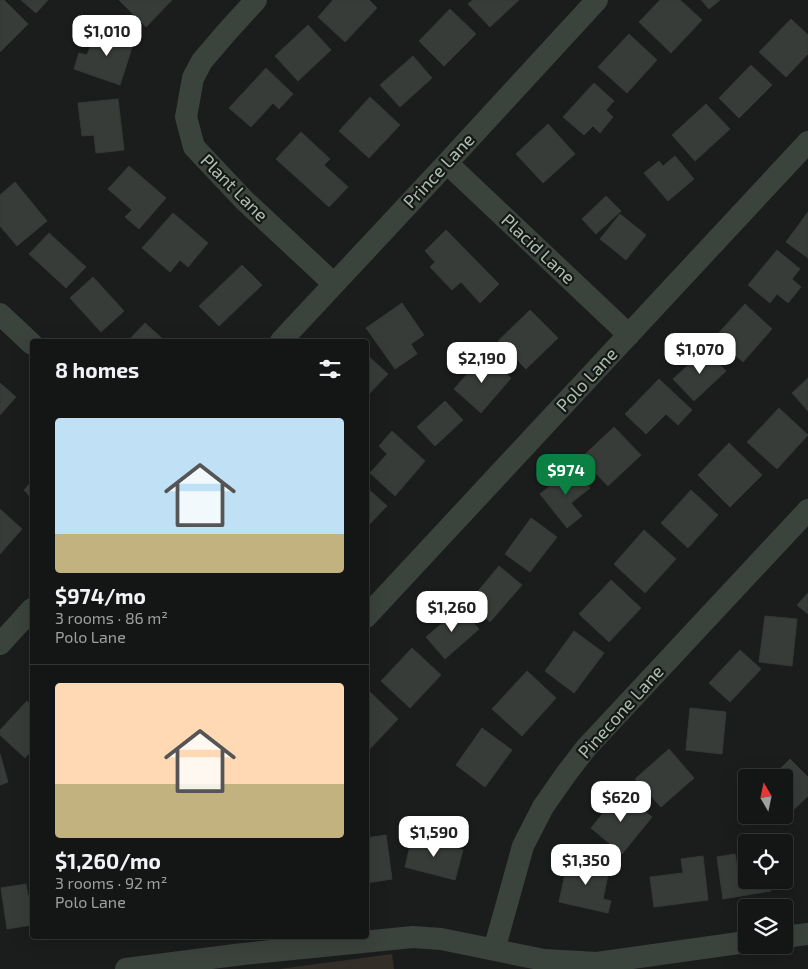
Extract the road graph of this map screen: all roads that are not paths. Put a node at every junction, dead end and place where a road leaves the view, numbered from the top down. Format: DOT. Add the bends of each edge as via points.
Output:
graph roads {
  1 [pos="256,0"];
  2 [pos="597,0"];
  3 [pos="808,142"];
  4 [pos="447,164"];
  5 [pos="334,284"];
  6 [pos="0,314"];
  7 [pos="629,335"];
  8 [pos="283,339"];
  9 [pos="30,342"];
  10 [pos="808,510"];
  11 [pos="30,611"];
  12 [pos="369,614"];
  13 [pos="0,644"];
  14 [pos="808,934"];
  15 [pos="793,936"];
  16 [pos="738,943"];
  17 [pos="242,945"];
  18 [pos="494,950"];
  19 [pos="126,969"];
  1 -- 5 [label="street, Plant Lane" via="202,61 193,78 186,117 194,147 244,200"];
  2 -- 4 [label="street, Prince Lane"];
  3 -- 7 [label="street, Polo Lane"];
  4 -- 5 [label="street, Prince Lane"];
  4 -- 7 [label="street, Placid Lane"];
  5 -- 8 [label="street, Prince Lane"];
  6 -- 9 [label="street"];
  7 -- 12 [label="street, Polo Lane"];
  10 -- 18 [label="street, Pinecone Lane" via="566,774 543,807 524,846"];
  11 -- 13 [label="street"];
  14 -- 15 [label="street"];
  16 -- 18 [label="street" via="597,963 544,960"];
  17 -- 18 [label="street" via="413,937 442,939"];
  17 -- 19 [label="street"];
}
